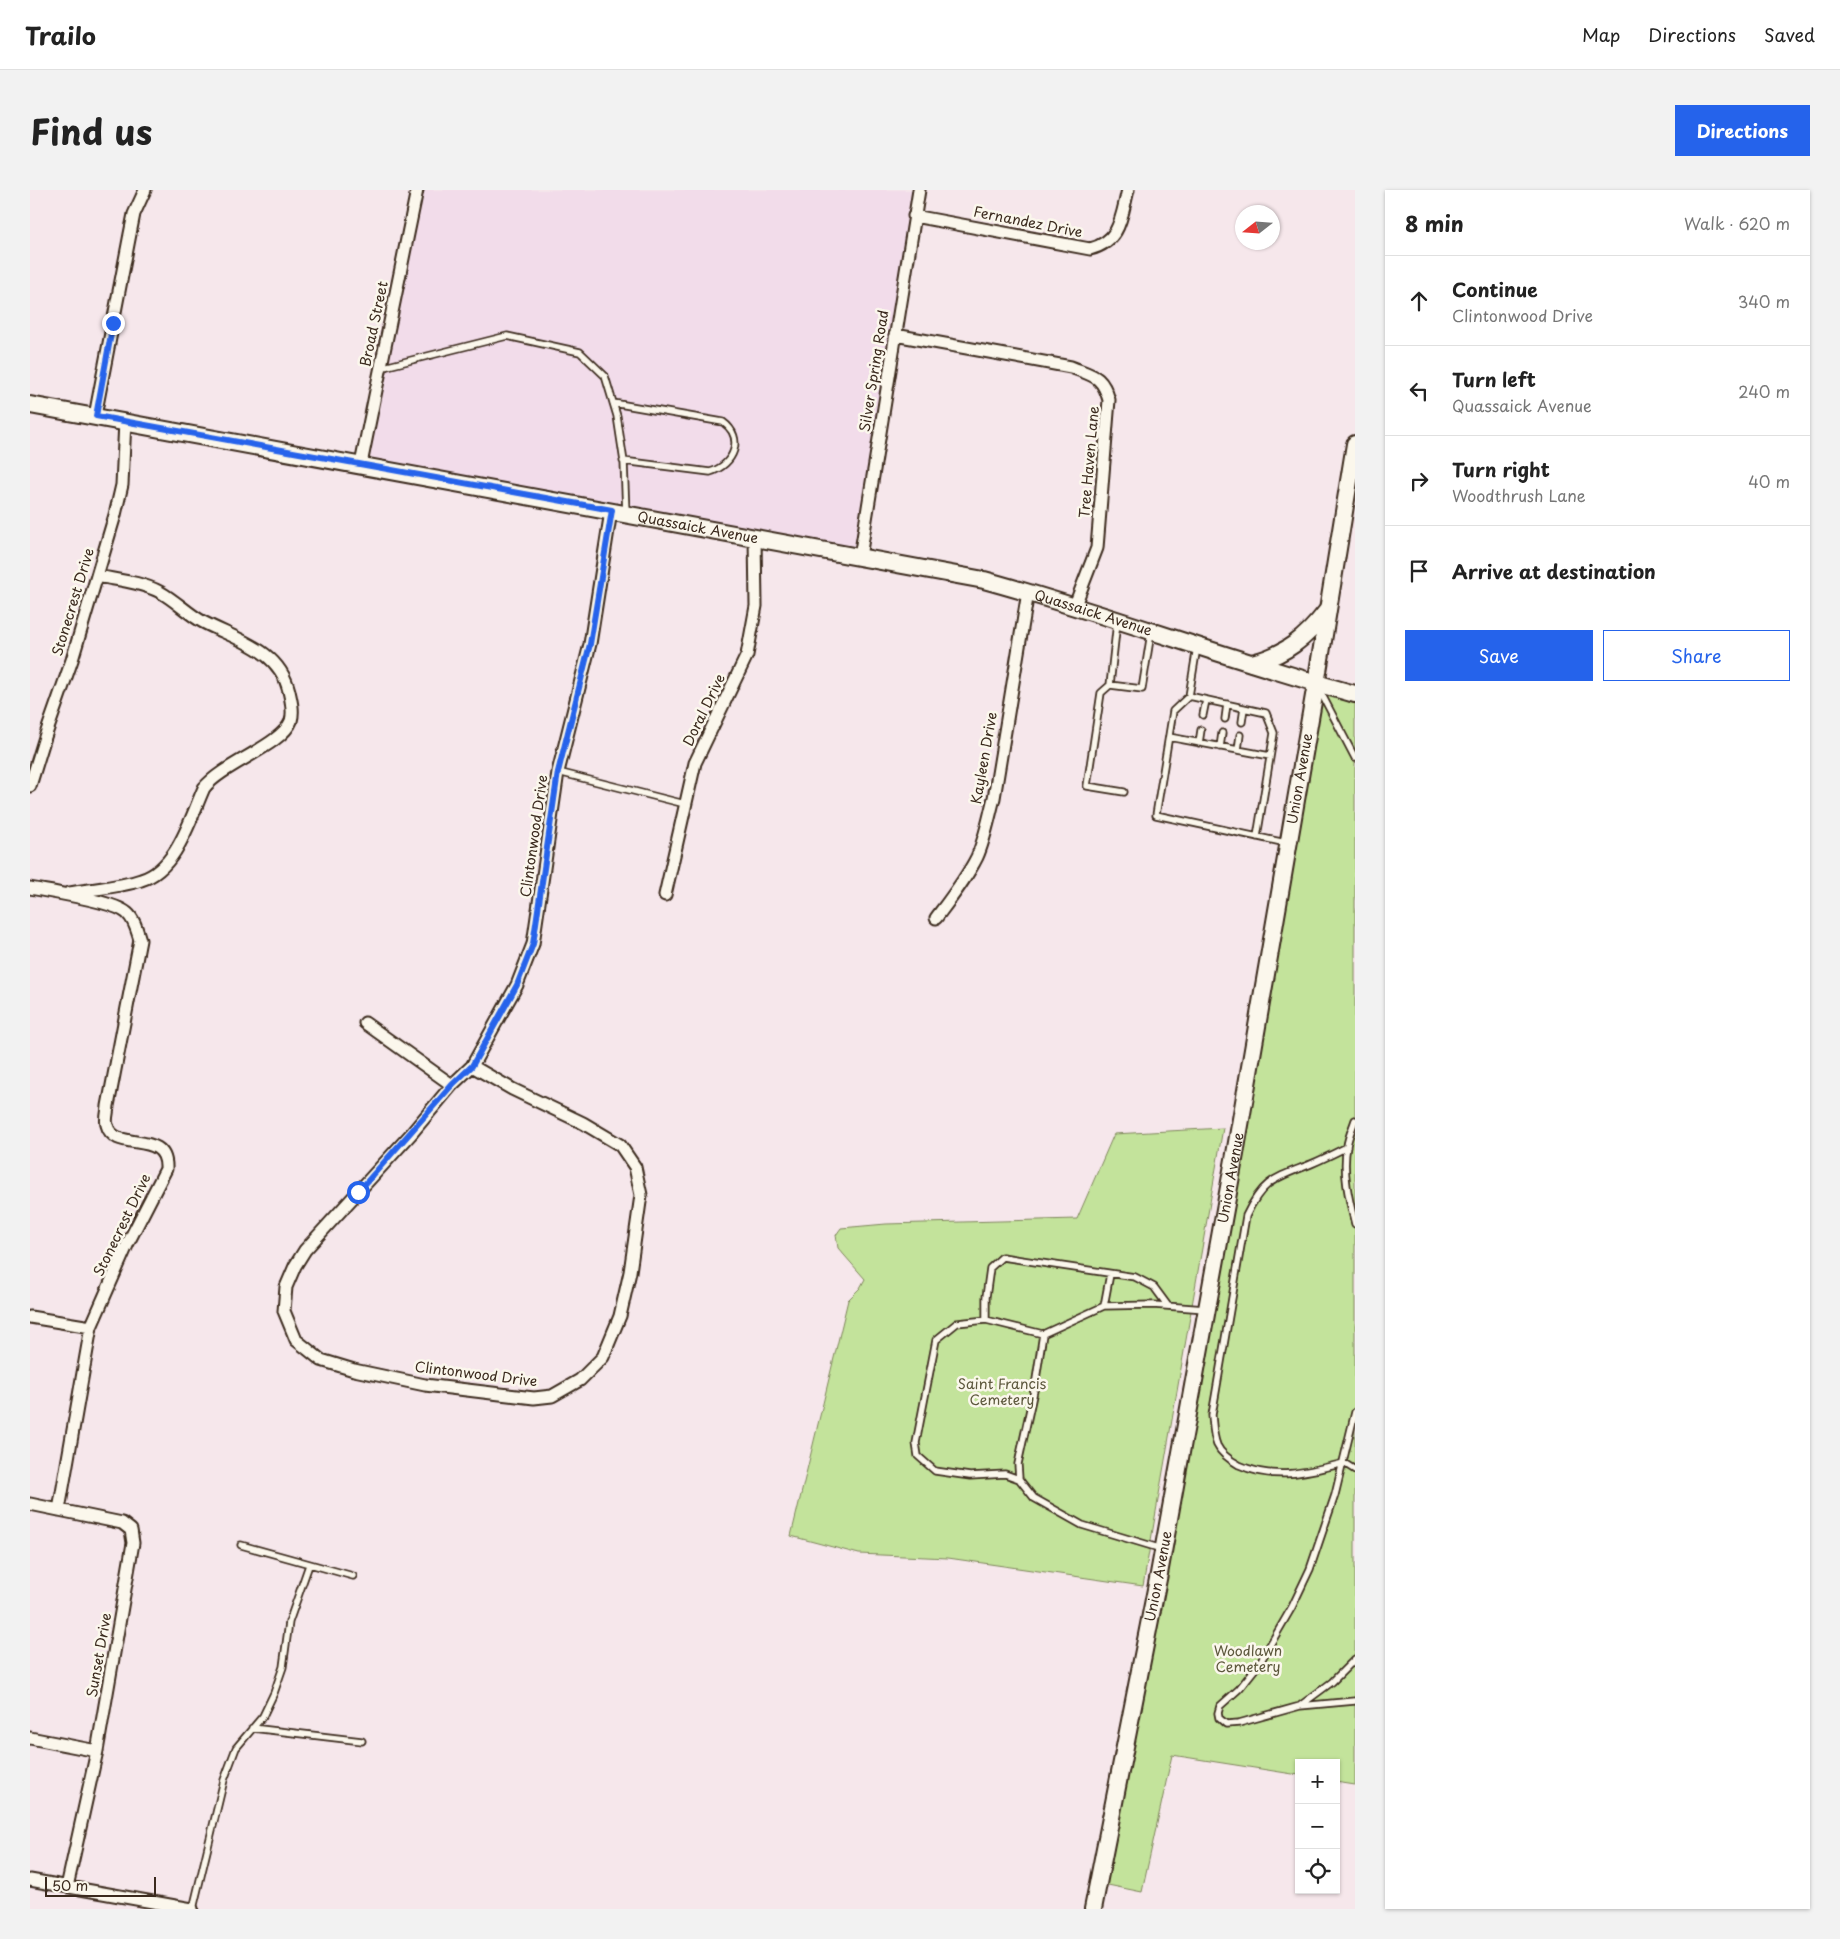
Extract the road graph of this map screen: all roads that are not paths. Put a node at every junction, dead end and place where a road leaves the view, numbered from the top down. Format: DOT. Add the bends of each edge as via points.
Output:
graph roads {
  1 [pos="145,190"];
  2 [pos="417,190"];
  3 [pos="918,190"];
  4 [pos="1128,190"];
  5 [pos="914,216"];
  6 [pos="895,335"];
  7 [pos="380,368"];
  8 [pos="613,403"];
  9 [pos="30,405"];
  10 [pos="96,416"];
  11 [pos="125,421"];
  12 [pos="1355,444"];
  13 [pos="624,461"];
  14 [pos="361,464"];
  15 [pos="1351,487"];
  16 [pos="619,512"];
  17 [pos="756,536"];
  18 [pos="860,557"];
  19 [pos="97,576"];
  20 [pos="1028,592"];
  21 [pos="1075,605"];
  22 [pos="1327,610"];
  23 [pos="1117,620"];
  24 [pos="1152,632"];
  25 [pos="1197,647"];
  26 [pos="1252,663"];
  27 [pos="1316,684"];
  28 [pos="1110,685"];
  29 [pos="1355,694"];
  30 [pos="1189,696"];
  31 [pos="1206,700"];
  32 [pos="1227,704"];
  33 [pos="1244,708"];
  34 [pos="1204,715"];
  35 [pos="1225,719"];
  36 [pos="1242,722"];
  37 [pos="1201,730"];
  38 [pos="1222,733"];
  39 [pos="1240,735"];
  40 [pos="1169,737"];
  41 [pos="1199,743"];
  42 [pos="1220,747"];
  43 [pos="1238,750"];
  44 [pos="1270,756"];
  45 [pos="1355,758"];
  46 [pos="558,772"];
  47 [pos="30,786"];
  48 [pos="1124,792"];
  49 [pos="685,804"];
  50 [pos="1257,837"];
  51 [pos="1288,844"];
  52 [pos="30,888"];
  53 [pos="63,894"];
  54 [pos="665,895"];
  55 [pos="936,918"];
  56 [pos="365,1023"];
  57 [pos="472,1066"];
  58 [pos="452,1085"];
  59 [pos="1355,1120"];
  60 [pos="1346,1147"];
  61 [pos="1355,1224"];
  62 [pos="1110,1274"];
  63 [pos="1104,1306"];
  64 [pos="1168,1306"];
  65 [pos="1207,1309"];
  66 [pos="30,1317"];
  67 [pos="986,1320"];
  68 [pos="91,1327"];
  69 [pos="1043,1334"];
  70 [pos="1355,1412"];
  71 [pos="1344,1463"];
  72 [pos="1355,1470"];
  73 [pos="1019,1480"];
  74 [pos="30,1504"];
  75 [pos="59,1510"];
  76 [pos="241,1545"];
  77 [pos="1163,1550"];
  78 [pos="309,1565"];
  79 [pos="352,1576"];
  80 [pos="1355,1659"];
  81 [pos="1355,1702"];
  82 [pos="1300,1706"];
  83 [pos="252,1728"];
  84 [pos="30,1738"];
  85 [pos="362,1741"];
  86 [pos="97,1751"];
  87 [pos="30,1880"];
  88 [pos="67,1887"];
  89 [pos="192,1909"];
  90 [pos="1094,1909"];
  1 -- 10 [label="street" via="134,214"];
  2 -- 7 [label="street, Broad Street"];
  3 -- 5 [label="street, Silver Spring Road"];
  4 -- 5 [label="street, Fernandez Drive" via="1120,222 1112,238 1102,246 1090,249"];
  5 -- 6 [label="street, Silver Spring Road"];
  6 -- 18 [label="street, Silver Spring Road"];
  6 -- 21 [label="street, Tree Haven Lane" via="1071,367 1105,385 1109,400 1097,548"];
  7 -- 8 [label="lane" via="507,336 580,352 605,376"];
  7 -- 14 [label="street, Broad Street"];
  8 -- 13 [label="lane"];
  8 -- 13 [label="lane" via="723,422 731,428 735,440 728,461 710,472"];
  9 -- 10 [label="street, Quassaick Avenue"];
  10 -- 11 [label="street, Quassaick Avenue"];
  11 -- 14 [label="street, Quassaick Avenue"];
  11 -- 19 [label="street, Stonecrest Drive" via="122,485"];
  12 -- 15 [label="street, Union Avenue"];
  13 -- 16 [label="lane"];
  14 -- 16 [label="street, Quassaick Avenue"];
  15 -- 22 [label="street, Union Avenue"];
  16 -- 17 [label="street, Quassaick Avenue"];
  16 -- 46 [label="street, Clintonwood Drive"];
  17 -- 18 [label="street, Quassaick Avenue"];
  17 -- 49 [label="street, Doral Drive" via="756,606 748,655 695,763"];
  18 -- 20 [label="street, Quassaick Avenue" via="984,580"];
  19 -- 47 [label="street, Stonecrest Drive"];
  19 -- 53 [label="street" via="159,592 201,621 265,653 281,671 292,704 290,722 278,738 230,766 204,788 173,856 160,871 141,880"];
  20 -- 21 [label="street, Quassaick Avenue"];
  20 -- 55 [label="street, Kayleen Drive" via="994,798 986,827 978,855 965,879"];
  21 -- 23 [label="street, Quassaick Avenue"];
  22 -- 26 [label="street" via="1312,630 1291,647"];
  22 -- 27 [label="street, Union Avenue"];
  23 -- 24 [label="street, Quassaick Avenue"];
  23 -- 28 [label="lane"];
  24 -- 25 [label="street, Quassaick Avenue"];
  24 -- 28 [label="lane" via="1142,690"];
  25 -- 26 [label="street, Quassaick Avenue"];
  25 -- 30 [label="lane"];
  26 -- 27 [label="street, Quassaick Avenue"];
  27 -- 29 [label="street, Quassaick Avenue"];
  27 -- 45 [label="lane"];
  27 -- 51 [label="street, Union Avenue"];
  28 -- 48 [label="lane" via="1101,693 1087,786"];
  30 -- 31 [label="lane"];
  30 -- 40 [label="lane" via="1173,711"];
  31 -- 32 [label="lane"];
  31 -- 34 [label="lane"];
  32 -- 33 [label="lane"];
  32 -- 35 [label="lane"];
  33 -- 36 [label="lane"];
  33 -- 44 [label="lane" via="1266,713 1274,733"];
  37 -- 41 [label="lane"];
  38 -- 42 [label="lane"];
  39 -- 43 [label="lane"];
  40 -- 41 [label="lane"];
  40 -- 50 [label="lane" via="1156,815"];
  41 -- 42 [label="lane"];
  42 -- 43 [label="lane"];
  43 -- 44 [label="lane"];
  44 -- 50 [label="lane"];
  46 -- 49 [label="lane"];
  46 -- 57 [label="street, Clintonwood Drive" via="533,944 517,985"];
  49 -- 54 [label="street, Doral Drive"];
  50 -- 51 [label="lane"];
  51 -- 65 [label="street, Union Avenue"];
  52 -- 53 [label="street, Stonecrest Drive"];
  53 -- 68 [label="street, Stonecrest Drive" via="112,905 127,913 136,926 140,940 107,1125 114,1135 123,1139 153,1145 162,1151 166,1164"];
  56 -- 58 [label="street"];
  57 -- 58 [label="street, Clintonwood Drive"];
  57 -- 58 [label="street, Clintonwood Drive" via="620,1145 635,1167 641,1195 620,1316 603,1357 580,1380 552,1396 534,1398 425,1385 321,1360 296,1340 284,1311 286,1287 305,1250"];
  59 -- 60 [label="lane"];
  60 -- 61 [label="lane" via="1349,1200"];
  60 -- 71 [label="lane" via="1274,1179 1253,1200 1246,1216 1212,1415 1218,1447 1229,1460 1249,1469 1284,1475"];
  62 -- 63 [label="lane"];
  62 -- 64 [label="lane" via="1135,1277 1154,1287"];
  62 -- 67 [label="lane" via="1002,1257 990,1268"];
  63 -- 64 [label="lane"];
  63 -- 69 [label="lane"];
  64 -- 65 [label="lane"];
  65 -- 77 [label="street, Union Avenue"];
  66 -- 68 [label="street"];
  67 -- 69 [label="lane"];
  67 -- 73 [label="lane" via="957,1323 936,1340 916,1443 918,1456 935,1471 970,1476 1005,1474"];
  68 -- 75 [label="street, Stonecrest Drive"];
  69 -- 73 [label="lane" via="1018,1464"];
  70 -- 71 [label="lane"];
  71 -- 72 [label="lane"];
  71 -- 82 [label="lane" via="1310,1569 1292,1607 1259,1664 1220,1706 1218,1713 1226,1724 1239,1723"];
  73 -- 77 [label="lane" via="1034,1498 1082,1525"];
  74 -- 75 [label="street, Sunset Drive"];
  75 -- 86 [label="street, Sunset Drive" via="122,1523 131,1530 134,1542"];
  76 -- 78 [label="lane"];
  77 -- 90 [label="street, Union Avenue"];
  78 -- 79 [label="lane"];
  78 -- 83 [label="lane" via="289,1622 283,1667 274,1693 263,1716"];
  80 -- 82 [label="lane" via="1332,1682"];
  81 -- 82 [label="lane"];
  83 -- 85 [label="lane"];
  83 -- 89 [label="lane" via="236,1748 224,1780"];
  84 -- 86 [label="street"];
  86 -- 88 [label="street, Sunset Drive"];
  87 -- 88 [label="street"];
  88 -- 89 [label="street"];
}
